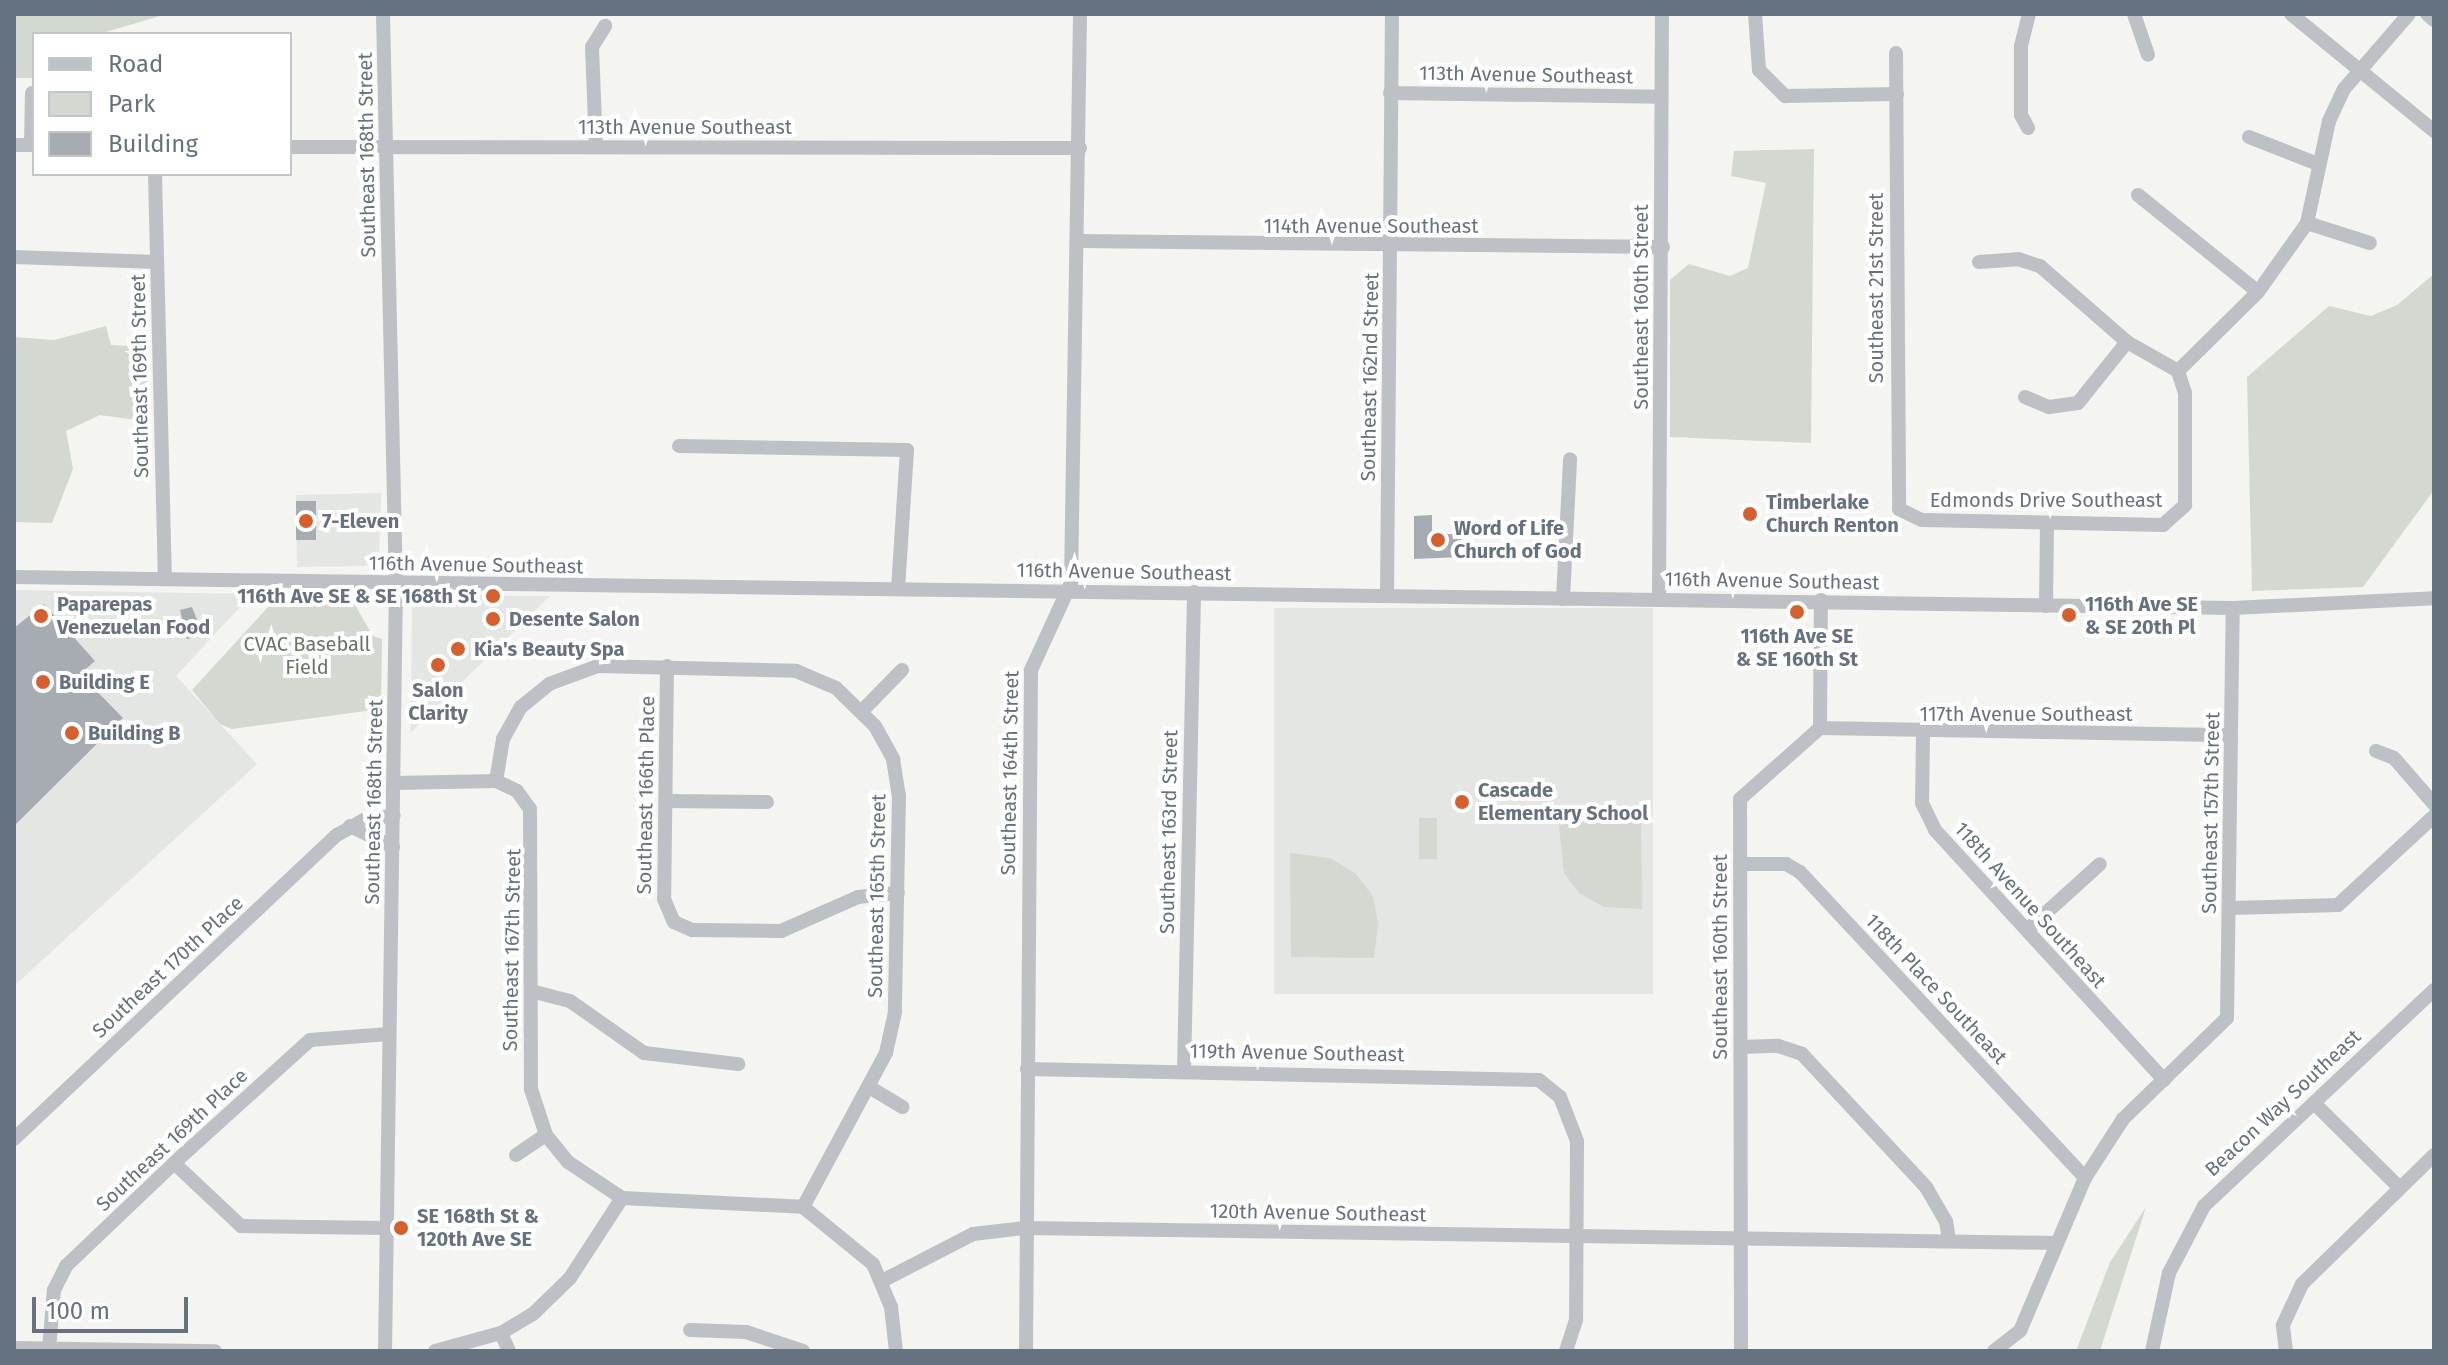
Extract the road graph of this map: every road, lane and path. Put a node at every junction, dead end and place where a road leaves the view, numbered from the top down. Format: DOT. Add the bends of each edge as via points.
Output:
graph roads {
  1 [pos="383,14"];
  2 [pos="1080,14"];
  3 [pos="1392,14"];
  4 [pos="1662,14"];
  5 [pos="1755,14"];
  6 [pos="2029,14"];
  7 [pos="2134,14"];
  8 [pos="2291,14"];
  9 [pos="2409,14"];
  10 [pos="2427,14"];
  11 [pos="2434,20"];
  12 [pos="605,26"];
  13 [pos="1896,53"];
  14 [pos="2148,55"];
  15 [pos="2361,70"];
  16 [pos="32,93"];
  17 [pos="1390,93"];
  18 [pos="1897,94"];
  19 [pos="1661,97"];
  20 [pos="2028,128"];
  21 [pos="2434,131"];
  22 [pos="2249,137"];
  23 [pos="14,145"];
  24 [pos="32,145"];
  25 [pos="292,147"];
  26 [pos="387,147"];
  27 [pos="596,147"];
  28 [pos="1080,148"];
  29 [pos="2318,164"];
  30 [pos="155,176"];
  31 [pos="2138,195"];
  32 [pos="2307,223"];
  33 [pos="1079,241"];
  34 [pos="2370,243"];
  35 [pos="1392,247"];
  36 [pos="1663,247"];
  37 [pos="14,257"];
  38 [pos="157,262"];
  39 [pos="1979,262"];
  40 [pos="2258,292"];
  41 [pos="2127,342"];
  42 [pos="2178,371"];
  43 [pos="2025,397"];
  44 [pos="679,446"];
  45 [pos="1570,459"];
  46 [pos="1910,516"];
  47 [pos="2047,524"];
  48 [pos="14,577"];
  49 [pos="165,578"];
  50 [pos="396,585"];
  51 [pos="898,589"];
  52 [pos="1069,592"];
  53 [pos="1194,592"];
  54 [pos="1387,596"];
  55 [pos="2434,598"];
  56 [pos="1563,599"];
  57 [pos="1659,599"];
  58 [pos="1821,600"];
  59 [pos="2046,606"];
  60 [pos="2233,608"];
  61 [pos="667,666"];
  62 [pos="902,670"];
  63 [pos="863,710"];
  64 [pos="1820,728"];
  65 [pos="1923,734"];
  66 [pos="2231,735"];
  67 [pos="2376,751"];
  68 [pos="496,781"];
  69 [pos="395,783"];
  70 [pos="666,801"];
  71 [pos="767,802"];
  72 [pos="2434,804"];
  73 [pos="394,815"];
  74 [pos="2434,816"];
  75 [pos="350,826"];
  76 [pos="393,847"];
  77 [pos="1740,864"];
  78 [pos="2100,864"];
  79 [pos="898,893"];
  80 [pos="2230,908"];
  81 [pos="2027,930"];
  82 [pos="2434,990"];
  83 [pos="531,991"];
  84 [pos="389,1034"];
  85 [pos="1741,1047"];
  86 [pos="738,1064"];
  87 [pos="1027,1069"];
  88 [pos="1184,1072"];
  89 [pos="2164,1080"];
  90 [pos="869,1087"];
  91 [pos="2314,1103"];
  92 [pos="902,1107"];
  93 [pos="546,1135"];
  94 [pos="14,1139"];
  95 [pos="516,1155"];
  96 [pos="2434,1155"];
  97 [pos="174,1163"];
  98 [pos="2085,1178"];
  99 [pos="2399,1187"];
  100 [pos="622,1198"];
  101 [pos="803,1207"];
  102 [pos="387,1228"];
  103 [pos="1024,1228"];
  104 [pos="1577,1238"];
  105 [pos="1741,1238"];
  106 [pos="1949,1241"];
  107 [pos="2056,1243"];
  108 [pos="882,1281"];
  109 [pos="690,1330"];
  110 [pos="501,1333"];
  111 [pos="14,1348"];
  112 [pos="2001,1348"];
  113 [pos="49,1349"];
  114 [pos="215,1351"];
  115 [pos="385,1351"];
  116 [pos="435,1351"];
  117 [pos="509,1351"];
  118 [pos="803,1351"];
  119 [pos="896,1351"];
  120 [pos="1026,1351"];
  121 [pos="1566,1351"];
  122 [pos="1741,1351"];
  123 [pos="2152,1351"];
  124 [pos="2286,1351"];
  1 -- 26 [label="street, Southeast 168th Street"];
  2 -- 28 [label="street, Southeast 164th Street"];
  3 -- 17 [label="street, Southeast 162nd Street"];
  4 -- 19 [label="street, Southeast 160th Street"];
  5 -- 18 [label="street" via="1754,54 1770,85 1794,96"];
  6 -- 20 [label="street" via="2021,46 2021,115"];
  7 -- 14 [label="street"];
  8 -- 15 [label="street"];
  9 -- 15 [label="street"];
  10 -- 11 [label="street"];
  12 -- 27 [label="street" via="591,61"];
  13 -- 18 [label="street, Southeast 21st Street"];
  15 -- 21 [label="street"];
  15 -- 29 [label="street" via="2329,121"];
  16 -- 24 [label="street"];
  17 -- 19 [label="street, 113th Avenue Southeast"];
  17 -- 35 [label="street, Southeast 162nd Street"];
  18 -- 46 [label="street, Southeast 21st Street" via="1895,498"];
  19 -- 36 [label="street, Southeast 160th Street"];
  22 -- 29 [label="street"];
  23 -- 24 [label="street"];
  25 -- 26 [label="street, 113th Avenue Southeast"];
  26 -- 27 [label="street, 113th Avenue Southeast"];
  26 -- 50 [label="street, Southeast 168th Street"];
  27 -- 28 [label="street, 113th Avenue Southeast"];
  28 -- 33 [label="street, Southeast 164th Street"];
  29 -- 32 [label="street"];
  30 -- 38 [label="street, Southeast 169th Street"];
  31 -- 40 [label="street"];
  32 -- 34 [label="street"];
  32 -- 40 [label="street"];
  33 -- 35 [label="street, 114th Avenue Southeast"];
  33 -- 52 [label="street, Southeast 164th Street"];
  35 -- 36 [label="street, 114th Avenue Southeast"];
  35 -- 54 [label="street, Southeast 162nd Street"];
  36 -- 57 [label="street, Southeast 160th Street"];
  37 -- 38 [label="street"];
  38 -- 49 [label="street, Southeast 169th Street"];
  39 -- 41 [label="street" via="2018,259 2040,266"];
  40 -- 42 [label="street"];
  41 -- 42 [label="street"];
  41 -- 43 [label="street" via="2078,403 2049,407"];
  42 -- 47 [label="street, Edmonds Drive Southeast" via="2185,393 2180,515 2163,525"];
  44 -- 51 [label="street" via="907,450"];
  45 -- 56 [label="street"];
  46 -- 47 [label="street, Edmonds Drive Southeast"];
  47 -- 59 [label="street"];
  48 -- 49 [label="street, 116th Avenue Southeast"];
  49 -- 50 [label="street, 116th Avenue Southeast"];
  50 -- 51 [label="street, 116th Avenue Southeast"];
  50 -- 69 [label="street, Southeast 168th Street"];
  51 -- 52 [label="street, 116th Avenue Southeast"];
  52 -- 53 [label="street, 116th Avenue Southeast"];
  52 -- 87 [label="street, Southeast 164th Street" via="1031,670"];
  53 -- 54 [label="street, 116th Avenue Southeast"];
  53 -- 88 [label="street, Southeast 163rd Street"];
  54 -- 56 [label="street, 116th Avenue Southeast"];
  55 -- 60 [label="street, 116th Avenue Southeast"];
  56 -- 57 [label="street, 116th Avenue Southeast"];
  57 -- 58 [label="street, 116th Avenue Southeast"];
  58 -- 59 [label="street, 116th Avenue Southeast"];
  58 -- 64 [label="street"];
  59 -- 60 [label="street, 116th Avenue Southeast"];
  60 -- 66 [label="street, Southeast 157th Street"];
  61 -- 63 [label="street, Southeast 165th Street" via="796,671 836,688"];
  61 -- 68 [label="street, Southeast 165th Street" via="598,666 549,684 510,723"];
  61 -- 70 [label="street, Southeast 166th Place"];
  62 -- 63 [label="street"];
  63 -- 79 [label="street, Southeast 165th Street" via="884,740 897,777"];
  64 -- 65 [label="street, 117th Avenue Southeast"];
  64 -- 77 [label="street, Southeast 160th Street" via="1740,799"];
  65 -- 66 [label="street, 117th Avenue Southeast"];
  65 -- 81 [label="street, 118th Avenue Southeast" via="1928,819"];
  66 -- 80 [label="street, Southeast 157th Street"];
  67 -- 72 [label="street" via="2394,758"];
  68 -- 69 [label="street"];
  68 -- 83 [label="street, Southeast 167th Street" via="517,791 533,817"];
  69 -- 73 [label="street, Southeast 168th Street"];
  70 -- 71 [label="street"];
  70 -- 79 [label="street, Southeast 166th Place" via="664,899 674,922 692,930 781,931 858,897"];
  73 -- 75 [label="street, Southeast 170th Place"];
  73 -- 76 [label="street, Southeast 168th Street"];
  74 -- 80 [label="street" via="2338,905"];
  75 -- 76 [label="street"];
  75 -- 94 [label="street, Southeast 170th Place"];
  76 -- 84 [label="street, Southeast 168th Street"];
  77 -- 85 [label="street, Southeast 160th Street"];
  77 -- 98 [label="street, 118th Place Southeast" via="1786,864 1800,872"];
  78 -- 81 [label="street"];
  79 -- 90 [label="street, Southeast 165th Street" via="895,1012"];
  80 -- 89 [label="street, Southeast 157th Street" via="2227,1018"];
  81 -- 89 [label="street, 118th Avenue Southeast"];
  82 -- 91 [label="street, Beacon Way Southeast"];
  83 -- 86 [label="street" via="570,1001 644,1053"];
  83 -- 93 [label="street, Southeast 167th Street" via="531,1089"];
  84 -- 97 [label="street, Southeast 169th Place" via="310,1040"];
  84 -- 102 [label="street, Southeast 168th Street"];
  85 -- 105 [label="street, Southeast 160th Street"];
  85 -- 106 [label="street" via="1778,1046 1802,1054 1926,1187 1946,1221"];
  87 -- 88 [label="street, 119th Avenue Southeast"];
  87 -- 103 [label="street, Southeast 164th Street"];
  88 -- 104 [label="street, 119th Avenue Southeast" via="1525,1075 1560,1097 1577,1141"];
  89 -- 98 [label="street" via="2123,1119"];
  90 -- 92 [label="street"];
  90 -- 101 [label="street, Southeast 165th Street"];
  91 -- 99 [label="street"];
  91 -- 123 [label="street, Beacon Way Southeast" via="2204,1206 2169,1273"];
  93 -- 95 [label="street"];
  93 -- 100 [label="street, Southeast 167th Street" via="581,1174"];
  96 -- 99 [label="street"];
  97 -- 102 [label="street" via="241,1226"];
  97 -- 113 [label="street, Southeast 169th Place" via="66,1266 54,1290"];
  98 -- 107 [label="street"];
  99 -- 124 [label="street" via="2302,1284 2283,1325"];
  100 -- 101 [label="street"];
  100 -- 110 [label="street" via="553,1297"];
  101 -- 108 [label="street" via="860,1247"];
  102 -- 115 [label="street, Southeast 168th Street"];
  103 -- 104 [label="street, 120th Avenue Southeast"];
  103 -- 108 [label="street, 120th Avenue Southeast" via="973,1234"];
  103 -- 120 [label="street, Southeast 164th Street"];
  104 -- 105 [label="street, 120th Avenue Southeast"];
  104 -- 121 [label="street" via="1576,1320"];
  105 -- 106 [label="street, 120th Avenue Southeast"];
  105 -- 122 [label="street, Southeast 160th Street"];
  106 -- 107 [label="street, 120th Avenue Southeast"];
  107 -- 112 [label="street" via="2029,1314"];
  108 -- 119 [label="street"];
  109 -- 118 [label="street" via="746,1332"];
  110 -- 116 [label="street"];
  110 -- 117 [label="street"];
  111 -- 113 [label="street"];
  113 -- 114 [label="street"];
}
